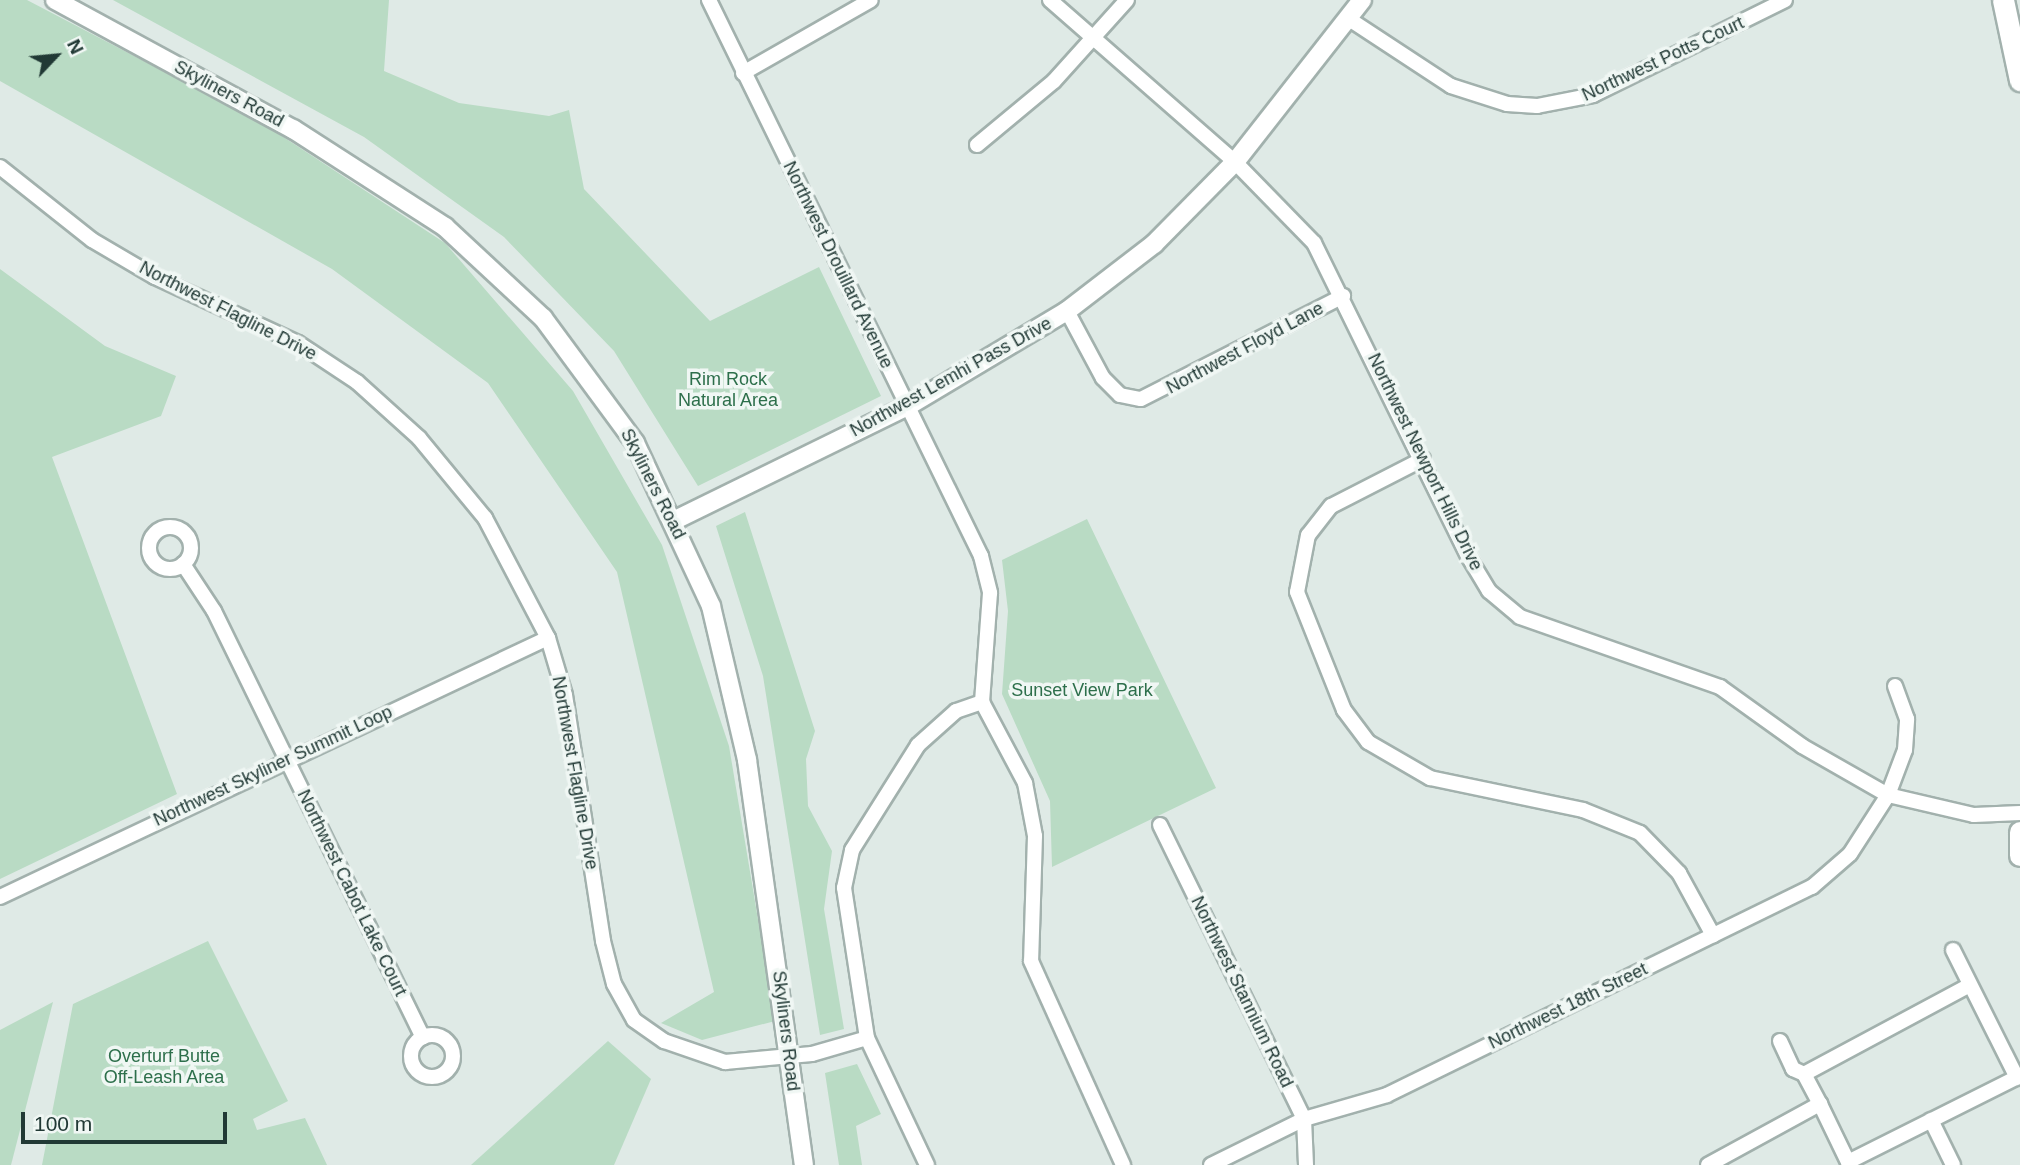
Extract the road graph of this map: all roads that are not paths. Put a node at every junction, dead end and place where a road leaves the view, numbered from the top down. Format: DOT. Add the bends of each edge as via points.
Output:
graph roads {
  1 [pos="55,0"];
  2 [pos="709,0"];
  3 [pos="871,0"];
  4 [pos="1050,0"];
  5 [pos="1127,0"];
  6 [pos="1362,0"];
  7 [pos="1786,0"];
  8 [pos="2003,0"];
  9 [pos="1349,19"];
  10 [pos="1093,39"];
  11 [pos="743,73"];
  12 [pos="2020,80"];
  13 [pos="977,145"];
  14 [pos="1235,162"];
  15 [pos="0,167"];
  16 [pos="1343,296"];
  17 [pos="1067,311"];
  18 [pos="908,406"];
  19 [pos="1423,459"];
  20 [pos="673,521"];
  21 [pos="183,564"];
  22 [pos="548,638"];
  23 [pos="1895,686"];
  24 [pos="982,702"];
  25 [pos="286,758"];
  26 [pos="1888,795"];
  27 [pos="2020,813"];
  28 [pos="1160,825"];
  29 [pos="2020,832"];
  30 [pos="2020,855"];
  31 [pos="0,897"];
  32 [pos="1713,935"];
  33 [pos="1953,950"];
  34 [pos="1970,985"];
  35 [pos="423,1037"];
  36 [pos="867,1038"];
  37 [pos="1780,1041"];
  38 [pos="789,1056"];
  39 [pos="1804,1074"];
  40 [pos="2019,1077"];
  41 [pos="1820,1104"];
  42 [pos="1304,1119"];
  43 [pos="1931,1120"];
  44 [pos="1849,1164"];
  45 [pos="804,1165"];
  46 [pos="927,1165"];
  47 [pos="1123,1165"];
  48 [pos="1211,1165"];
  49 [pos="1306,1165"];
  50 [pos="1708,1165"];
  51 [pos="1953,1165"];
  1 -- 20 [label="street, Skyliners Road" via="293,129 444,227 569,351 635,443"];
  2 -- 11 [label="street, Northwest Drouillard Avenue"];
  3 -- 11 [label="street"];
  4 -- 10 [label="street, Northwest Newport Hills Drive"];
  5 -- 10 [label="street"];
  6 -- 9 [label="street, Northwest Lemhi Pass Drive"];
  7 -- 9 [label="street, Northwest Potts Court" via="1593,95 1536,106 1507,104 1451,86"];
  8 -- 12 [label="main road"];
  9 -- 14 [label="street, Northwest Lemhi Pass Drive"];
  10 -- 13 [label="street"];
  10 -- 14 [label="street, Northwest Newport Hills Drive"];
  11 -- 18 [label="street, Northwest Drouillard Avenue"];
  14 -- 16 [label="street, Northwest Newport Hills Drive" via="1314,243"];
  14 -- 17 [label="street, Northwest Lemhi Pass Drive" via="1154,244"];
  15 -- 22 [label="street, Northwest Flagline Drive" via="92,240 155,277 299,343 357,382 419,438 485,518"];
  16 -- 17 [label="street, Northwest Floyd Lane" via="1141,399 1120,395 1102,378"];
  16 -- 19 [label="street, Northwest Newport Hills Drive"];
  17 -- 18 [label="street, Northwest Lemhi Pass Drive"];
  18 -- 20 [label="street, Northwest Lemhi Pass Drive"];
  18 -- 24 [label="street, Northwest Drouillard Avenue" via="986,571"];
  19 -- 26 [label="street, Northwest Newport Hills Drive" via="1489,591 1520,617 1720,687 1834,767"];
  19 -- 32 [label="street" via="1331,506 1308,536 1297,592 1343,710 1368,742 1430,778 1583,810 1640,833 1679,873"];
  20 -- 38 [label="street, Skyliners Road" via="711,606 747,760"];
  21 -- 25 [label="street, Northwest Cabot Lake Court" via="214,611"];
  22 -- 25 [label="street, Northwest Skyliner Summit Loop"];
  22 -- 38 [label="street, Northwest Flagline Drive" via="565,695 603,940 614,984 634,1020 699,1056 750,1062"];
  23 -- 26 [label="street, Northwest 18th Street" via="1907,719 1905,750"];
  24 -- 36 [label="street" via="956,710 918,745 852,850 844,888"];
  24 -- 47 [label="street, Northwest Drouillard Avenue" via="1025,783 1030,808 1035,836 1027,932 1036,980"];
  25 -- 31 [label="street, Northwest Skyliner Summit Loop"];
  25 -- 35 [label="street, Northwest Cabot Lake Court"];
  26 -- 27 [label="street, Northwest Newport Hills Drive" via="1974,815"];
  26 -- 32 [label="street, Northwest 18th Street" via="1850,854 1812,887"];
  28 -- 42 [label="street, Northwest Stannium Road"];
  29 -- 30 [label="main road"];
  32 -- 42 [label="street, Northwest 18th Street" via="1387,1095"];
  33 -- 34 [label="street"];
  34 -- 39 [label="street"];
  34 -- 40 [label="street"];
  36 -- 38 [label="street, Northwest Flagline Drive"];
  36 -- 46 [label="street"];
  37 -- 39 [label="street" via="1793,1069"];
  38 -- 45 [label="street, Skyliners Road"];
  39 -- 41 [label="street"];
  40 -- 43 [label="street"];
  41 -- 44 [label="street"];
  41 -- 50 [label="street"];
  42 -- 48 [label="street, Northwest 18th Street"];
  42 -- 49 [label="street, Northwest Stannium Road"];
  43 -- 44 [label="street"];
  43 -- 51 [label="street"];
}
